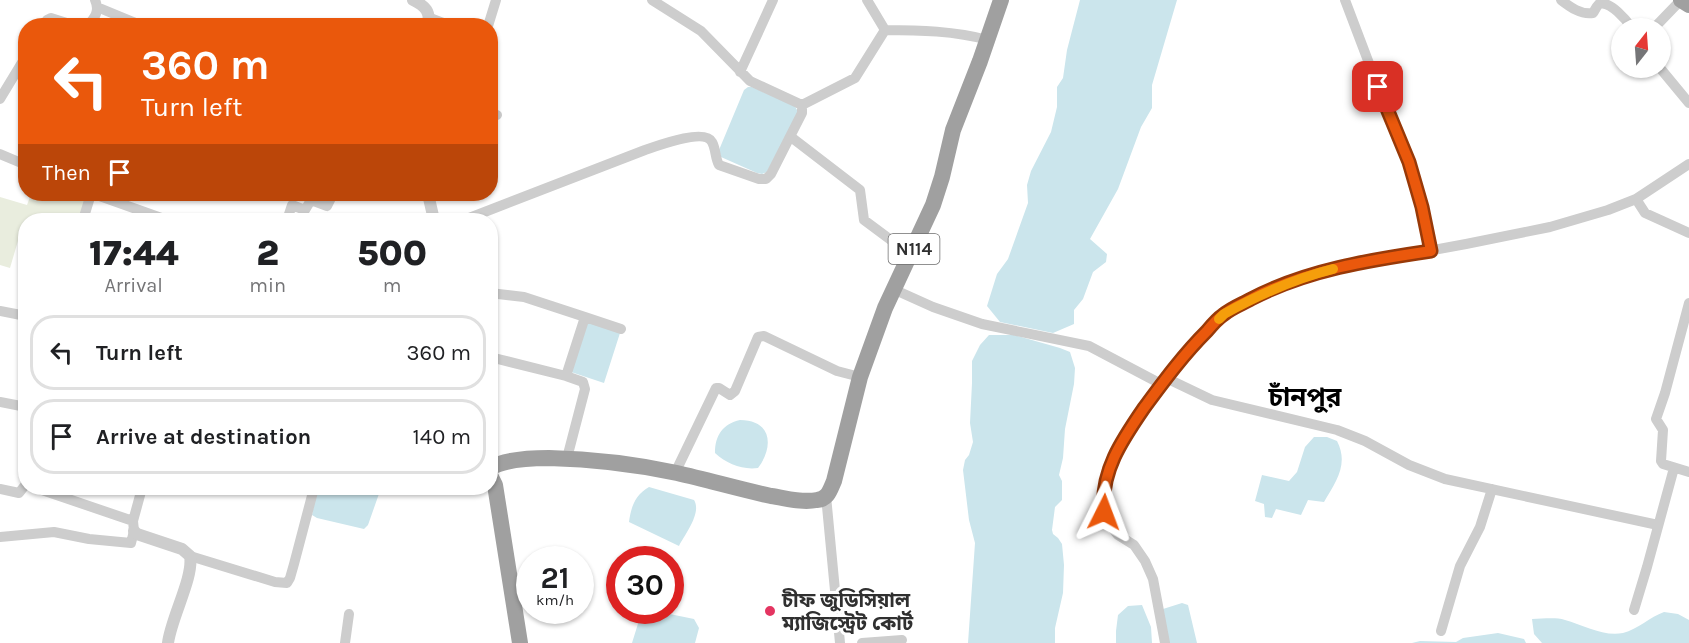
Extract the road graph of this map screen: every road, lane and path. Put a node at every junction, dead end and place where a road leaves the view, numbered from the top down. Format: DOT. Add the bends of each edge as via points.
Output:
graph roads {
  1 [pos="413,0"];
  2 [pos="496,0"];
  3 [pos="652,0"];
  4 [pos="773,0"];
  5 [pos="867,0"];
  6 [pos="1001,0"];
  7 [pos="1345,0"];
  8 [pos="1561,0"];
  9 [pos="1681,0"];
  10 [pos="96,3"];
  11 [pos="1689,5"];
  12 [pos="94,18"];
  13 [pos="127,18"];
  14 [pos="429,18"];
  15 [pos="490,18"];
  16 [pos="1625,18"];
  17 [pos="1664,18"];
  18 [pos="885,30"];
  19 [pos="988,40"];
  20 [pos="18,69"];
  21 [pos="740,72"];
  22 [pos="1668,78"];
  23 [pos="0,99"];
  24 [pos="1689,103"];
  25 [pos="802,105"];
  26 [pos="791,137"];
  27 [pos="0,154"];
  28 [pos="18,162"];
  29 [pos="1689,164"];
  30 [pos="1636,199"];
  31 [pos="117,201"];
  32 [pos="310,201"];
  33 [pos="314,201"];
  34 [pos="330,201"];
  35 [pos="148,213"];
  36 [pos="289,213"];
  37 [pos="482,213"];
  38 [pos="1689,233"];
  39 [pos="1431,251"];
  40 [pos="911,255"];
  41 [pos="893,289"];
  42 [pos="498,294"];
  43 [pos="1689,303"];
  44 [pos="0,311"];
  45 [pos="18,314"];
  46 [pos="585,317"];
  47 [pos="621,329"];
  48 [pos="498,359"];
  49 [pos="566,376"];
  50 [pos="860,377"];
  51 [pos="1164,381"];
  52 [pos="0,402"];
  53 [pos="18,405"];
  54 [pos="567,458"];
  55 [pos="498,464"];
  56 [pos="1674,468"];
  57 [pos="1689,472"];
  58 [pos="675,473"];
  59 [pos="0,489"];
  60 [pos="1492,489"];
  61 [pos="18,493"];
  62 [pos="52,495"];
  63 [pos="141,495"];
  64 [pos="312,495"];
  65 [pos="488,495"];
  66 [pos="496,495"];
  67 [pos="826,496"];
  68 [pos="1658,525"];
  69 [pos="133,531"];
  70 [pos="0,537"];
  71 [pos="499,537"];
  72 [pos="190,556"];
  73 [pos="1634,610"];
  74 [pos="350,614"];
  75 [pos="1441,631"];
  76 [pos="902,640"];
  77 [pos="168,643"];
  78 [pos="345,643"];
  79 [pos="510,643"];
  80 [pos="520,643"];
  81 [pos="840,643"];
  82 [pos="862,643"];
  83 [pos="1165,643"];
  1 -- 14 [label="street" via="425,6"];
  2 -- 15 [label="street"];
  3 -- 21 [label="street" via="701,31"];
  4 -- 21 [label="street"];
  5 -- 18 [label="street"];
  6 -- 19 [label="highway, N114"];
  7 -- 39 [label="street" via="1409,162"];
  8 -- 16 [label="street" via="1590,14 1602,2 1610,2"];
  9 -- 11 [label="highway"];
  9 -- 17 [label="street"];
  10 -- 12 [label="street"];
  10 -- 13 [label="street"];
  18 -- 19 [label="street" via="930,31"];
  18 -- 25 [label="street" via="855,78"];
  19 -- 40 [label="highway, N114" via="953,130 933,205"];
  20 -- 23 [label="street"];
  21 -- 25 [label="street" via="750,81"];
  22 -- 24 [label="street"];
  25 -- 26 [label="street"];
  26 -- 37 [label="street" via="766,179 719,165 711,141 698,136 653,147"];
  26 -- 40 [label="street" via="859,189 864,220"];
  27 -- 28 [label="street"];
  29 -- 30 [label="street"];
  30 -- 38 [label="street" via="1645,213"];
  30 -- 39 [label="street" via="1550,227"];
  31 -- 35 [label="street"];
  32 -- 36 [label="street" via="304,210 292,205"];
  33 -- 34 [label="street" via="327,206"];
  39 -- 51 [label="street" via="1304,276 1267,291 1224,314"];
  40 -- 41 [label="highway, N114"];
  41 -- 50 [label="highway, N114"];
  41 -- 51 [label="street" via="982,324 1089,346"];
  42 -- 46 [label="street" via="524,297"];
  43 -- 56 [label="street" via="1656,419 1663,430 1661,461"];
  44 -- 45 [label="street"];
  46 -- 47 [label="street"];
  46 -- 49 [label="street"];
  48 -- 49 [label="street"];
  49 -- 54 [label="street" via="583,382 585,389"];
  50 -- 58 [label="street" via="764,336 758,337 735,392 730,395 716,388"];
  50 -- 67 [label="highway, N114" via="834,481"];
  51 -- 60 [label="street" via="1212,400 1337,430 1409,465"];
  51 -- 83 [label="street" via="1114,454 1106,478 1104,506 1105,519 1118,535 1140,551 1154,579"];
  52 -- 53 [label="street"];
  54 -- 55 [label="highway"];
  54 -- 58 [label="highway"];
  56 -- 57 [label="street"];
  56 -- 68 [label="street"];
  58 -- 67 [label="highway" via="794,500"];
  59 -- 61 [label="street"];
  60 -- 68 [label="street"];
  60 -- 75 [label="street" via="1480,527 1460,566"];
  62 -- 69 [label="street"];
  63 -- 69 [label="street"];
  64 -- 72 [label="street" via="287,583"];
  65 -- 71 [label="highway"];
  66 -- 71 [label="highway"];
  67 -- 81 [label="street"];
  68 -- 73 [label="street"];
  69 -- 70 [label="street" via="89,538 54,532"];
  69 -- 72 [label="street" via="182,549"];
  71 -- 79 [label="highway"];
  71 -- 80 [label="highway"];
  72 -- 77 [label="street" via="191,570"];
  74 -- 78 [label="street"];
  76 -- 82 [label="street"];
}
